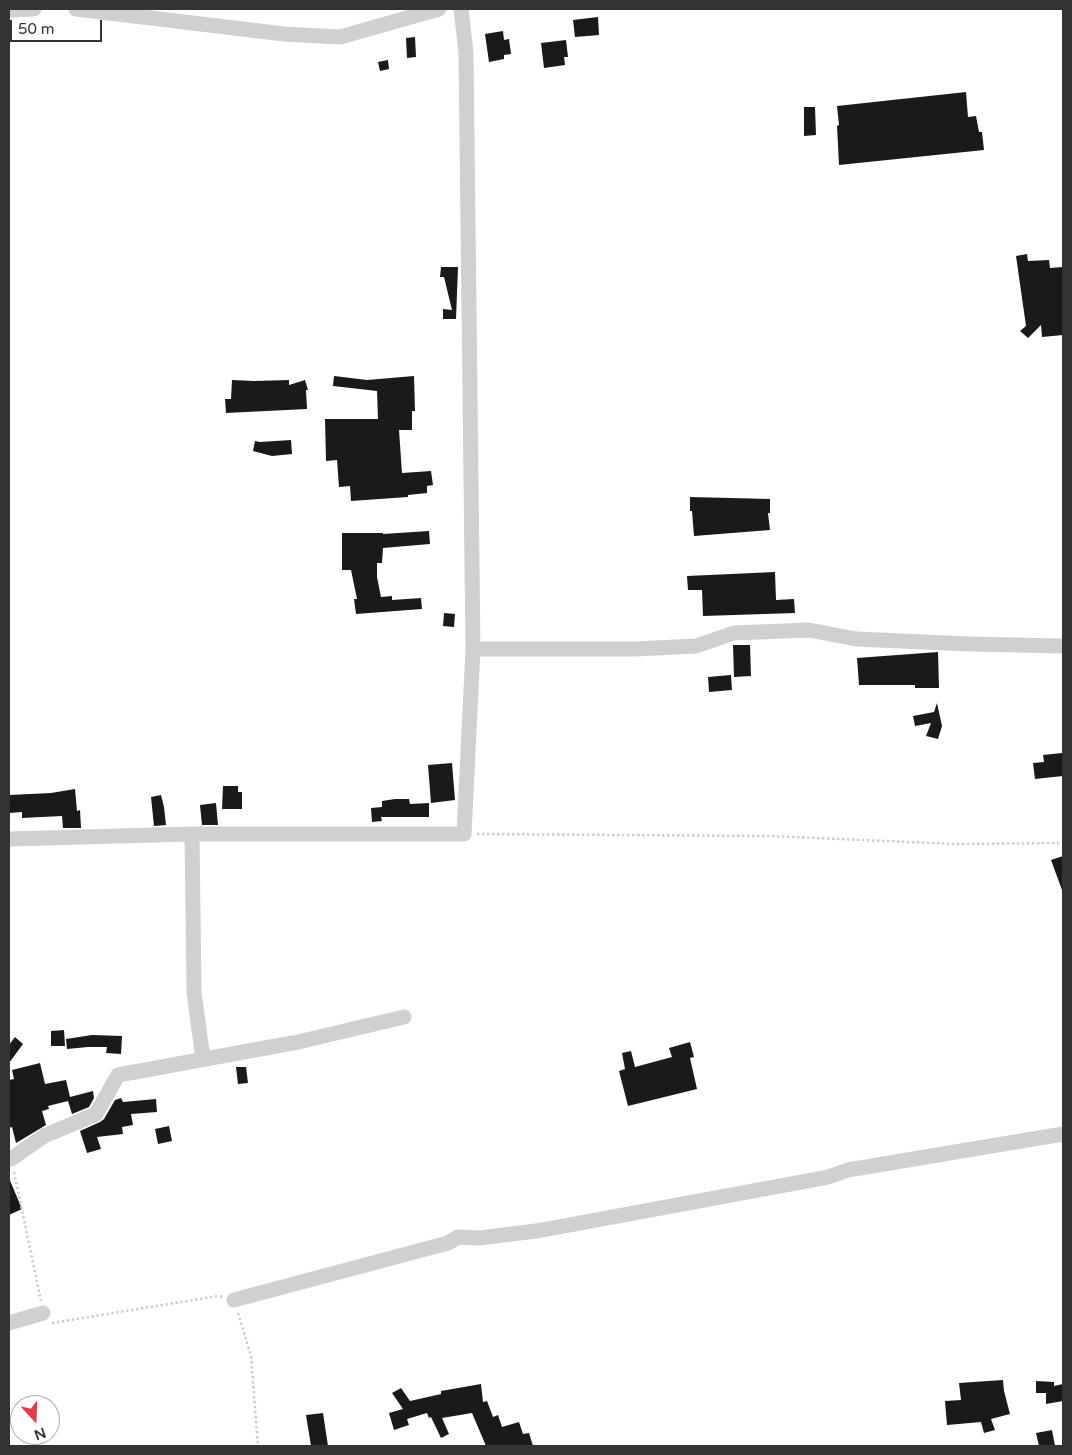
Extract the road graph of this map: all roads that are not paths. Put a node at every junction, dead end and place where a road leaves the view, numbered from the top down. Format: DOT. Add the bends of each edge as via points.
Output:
graph roads {
  1 [pos="34,9"];
  2 [pos="76,9"];
  3 [pos="439,9"];
  4 [pos="461,9"];
  5 [pos="9,10"];
  6 [pos="1063,646"];
  7 [pos="472,649"];
  8 [pos="192,834"];
  9 [pos="9,839"];
  10 [pos="404,1017"];
  11 [pos="204,1059"];
  12 [pos="1063,1134"];
  13 [pos="11,1159"];
  14 [pos="234,1300"];
  15 [pos="43,1313"];
  16 [pos="9,1323"];
  1 -- 5 [label="street"];
  2 -- 3 [label="street" via="284,34 340,37"];
  4 -- 7 [label="street" via="466,53"];
  6 -- 7 [label="street" via="856,640 809,630 734,633 696,646"];
  7 -- 8 [label="street" via="464,834"];
  8 -- 9 [label="street"];
  8 -- 11 [label="street" via="194,992"];
  10 -- 11 [label="street" via="298,1042"];
  11 -- 13 [label="street" via="118,1075 96,1114 44,1136"];
  12 -- 14 [label="street" via="848,1170 828,1177 536,1231 479,1238 458,1237 448,1243"];
  15 -- 16 [label="street"];
}
